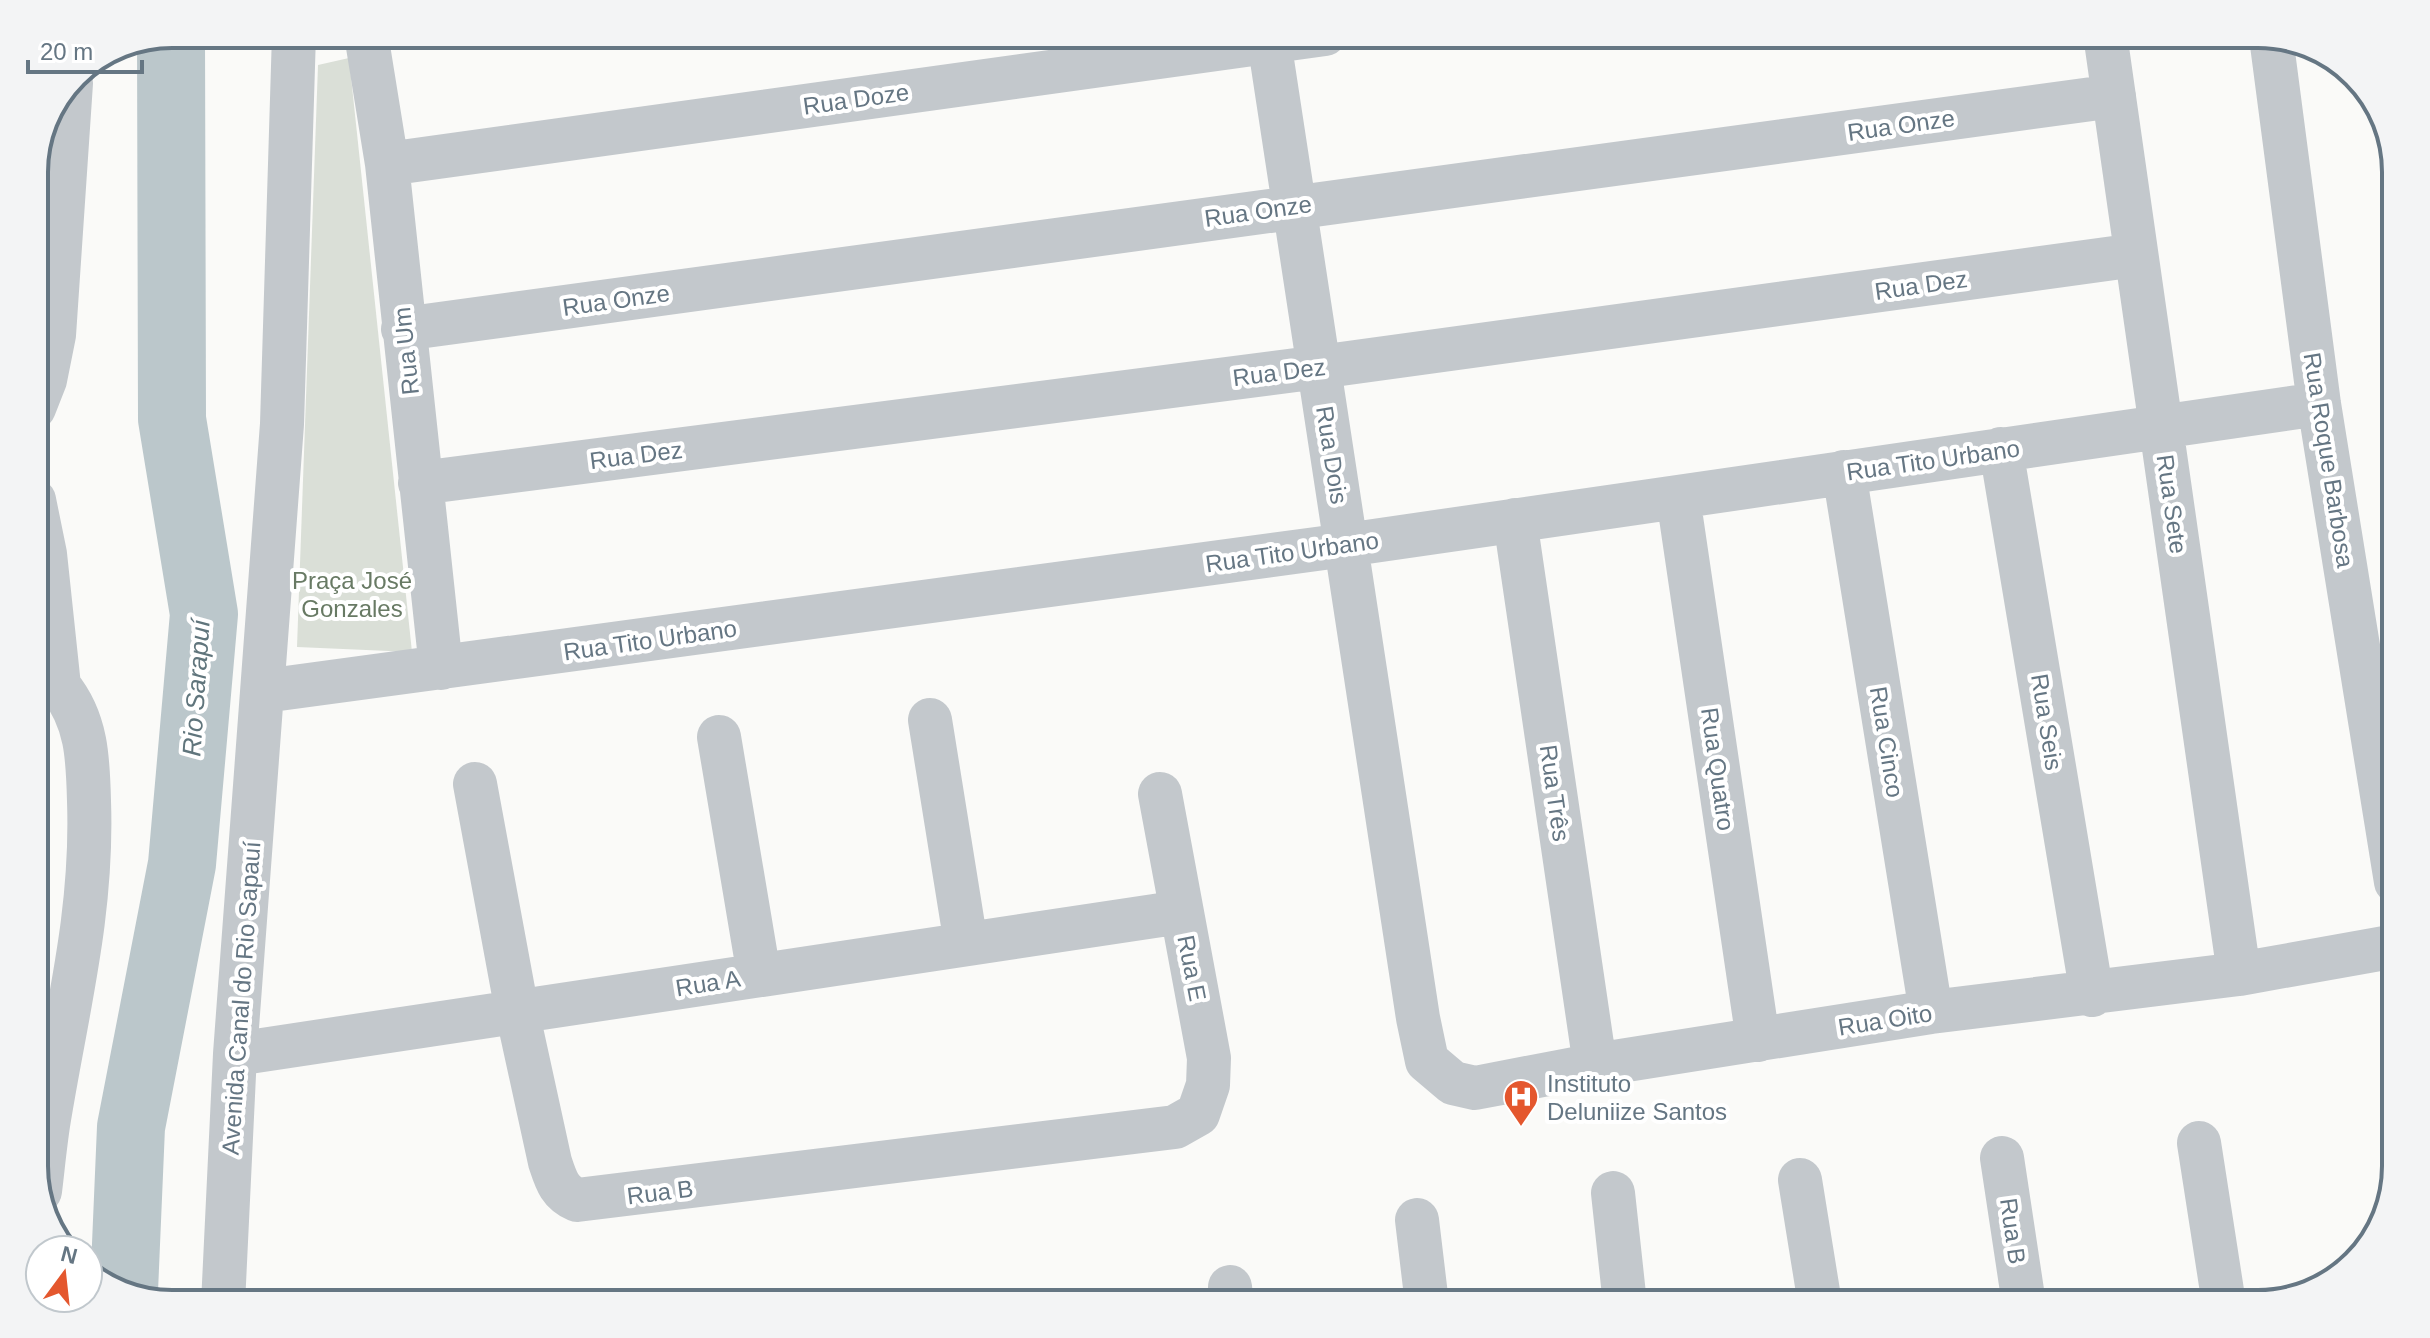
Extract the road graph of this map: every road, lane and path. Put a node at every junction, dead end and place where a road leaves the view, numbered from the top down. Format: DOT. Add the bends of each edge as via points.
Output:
graph roads {
  1 [pos="294,48"];
  2 [pos="368,48"];
  3 [pos="1199,48"];
  4 [pos="1270,48"];
  5 [pos="2107,48"];
  6 [pos="2273,49"];
  7 [pos="2114,96"];
  8 [pos="70,104"];
  9 [pos="387,164"];
  10 [pos="1294,206"];
  11 [pos="2136,255"];
  12 [pos="403,329"];
  13 [pos="48,365"];
  14 [pos="1319,367"];
  15 [pos="2319,404"];
  16 [pos="2162,429"];
  17 [pos="2001,449"];
  18 [pos="1844,472"];
  19 [pos="420,483"];
  20 [pos="1678,497"];
  21 [pos="1515,520"];
  22 [pos="1346,545"];
  23 [pos="441,668"];
  24 [pos="48,688"];
  25 [pos="264,691"];
  26 [pos="930,720"];
  27 [pos="719,737"];
  28 [pos="475,784"];
  29 [pos="1160,794"];
  30 [pos="2382,795"];
  31 [pos="1181,912"];
  32 [pos="966,944"];
  33 [pos="2382,948"];
  34 [pos="2239,974"];
  35 [pos="759,975"];
  36 [pos="2092,995"];
  37 [pos="517,1011"];
  38 [pos="1931,1012"];
  39 [pos="1418,1018"];
  40 [pos="1758,1040"];
  41 [pos="235,1054"];
  42 [pos="1595,1065"];
  43 [pos="48,1093"];
  44 [pos="1175,1127"];
  45 [pos="2199,1143"];
  46 [pos="2002,1158"];
  47 [pos="1800,1180"];
  48 [pos="1613,1193"];
  49 [pos="1417,1220"];
  50 [pos="224,1290"];
  51 [pos="1425,1290"];
  52 [pos="1623,1290"];
  53 [pos="1818,1290"];
  54 [pos="2022,1290"];
  55 [pos="2222,1290"];
  1 -- 25 [label="street, Avenida Canal do Rio Sapauí" via="282,424"];
  2 -- 9 [label="street, Rua Um"];
  3 -- 9 [label="street, Rua Doze"];
  4 -- 10 [label="street, Rua Dois"];
  5 -- 7 [label="street, Rua Sete"];
  6 -- 15 [label="street, Rua Roque Barbosa"];
  7 -- 10 [label="street, Rua Onze"];
  7 -- 11 [label="street, Rua Sete"];
  8 -- 13 [label="street"];
  9 -- 12 [label="street, Rua Um"];
  10 -- 12 [label="street, Rua Onze"];
  10 -- 14 [label="street, Rua Dois"];
  11 -- 14 [label="street, Rua Dez"];
  11 -- 16 [label="street, Rua Sete"];
  12 -- 19 [label="street, Rua Um"];
  14 -- 19 [label="street, Rua Dez"];
  14 -- 22 [label="street, Rua Dois"];
  15 -- 16 [label="street, Rua Tito Urbano"];
  15 -- 30 [label="street, Rua Roque Barbosa"];
  16 -- 17 [label="street, Rua Tito Urbano"];
  16 -- 34 [label="street, Rua Sete"];
  17 -- 18 [label="street, Rua Tito Urbano"];
  17 -- 36 [label="street, Rua Seis"];
  18 -- 20 [label="street, Rua Tito Urbano"];
  18 -- 38 [label="street, Rua Cinco"];
  19 -- 23 [label="street, Rua Um"];
  20 -- 21 [label="street, Rua Tito Urbano"];
  20 -- 40 [label="street, Rua Quatro"];
  21 -- 22 [label="street, Rua Tito Urbano"];
  21 -- 42 [label="street, Rua Três"];
  22 -- 23 [label="street, Rua Tito Urbano"];
  22 -- 39 [label="street, Rua Dois"];
  23 -- 25 [label="street, Rua Tito Urbano"];
  24 -- 43 [label="street" via="73,703 82,726 91,860 80,958"];
  25 -- 41 [label="street, Avenida Canal do Rio Sapauí"];
  26 -- 32 [label="street"];
  27 -- 35 [label="street"];
  28 -- 37 [label="street, Rua B"];
  29 -- 31 [label="street, Rua E"];
  31 -- 32 [label="street, Rua A"];
  31 -- 44 [label="street, Rua E" via="1209,1072 1205,1104"];
  32 -- 35 [label="street, Rua A"];
  33 -- 34 [label="street, Rua Oito"];
  34 -- 36 [label="street, Rua Oito"];
  35 -- 37 [label="street, Rua A"];
  36 -- 38 [label="street, Rua Oito"];
  37 -- 41 [label="street, Rua A"];
  37 -- 44 [label="street, Rua B" via="550,1162 565,1195 577,1200"];
  38 -- 40 [label="street, Rua Oito"];
  39 -- 42 [label="street, Rua Oito" via="1427,1061 1453,1083 1475,1088"];
  40 -- 42 [label="street, Rua Oito"];
  41 -- 50 [label="street, Avenida Canal do Rio Sapauí"];
  45 -- 55 [label="street"];
  46 -- 54 [label="street, Rua B"];
  47 -- 53 [label="street"];
  48 -- 52 [label="street"];
  49 -- 51 [label="street"];
}
